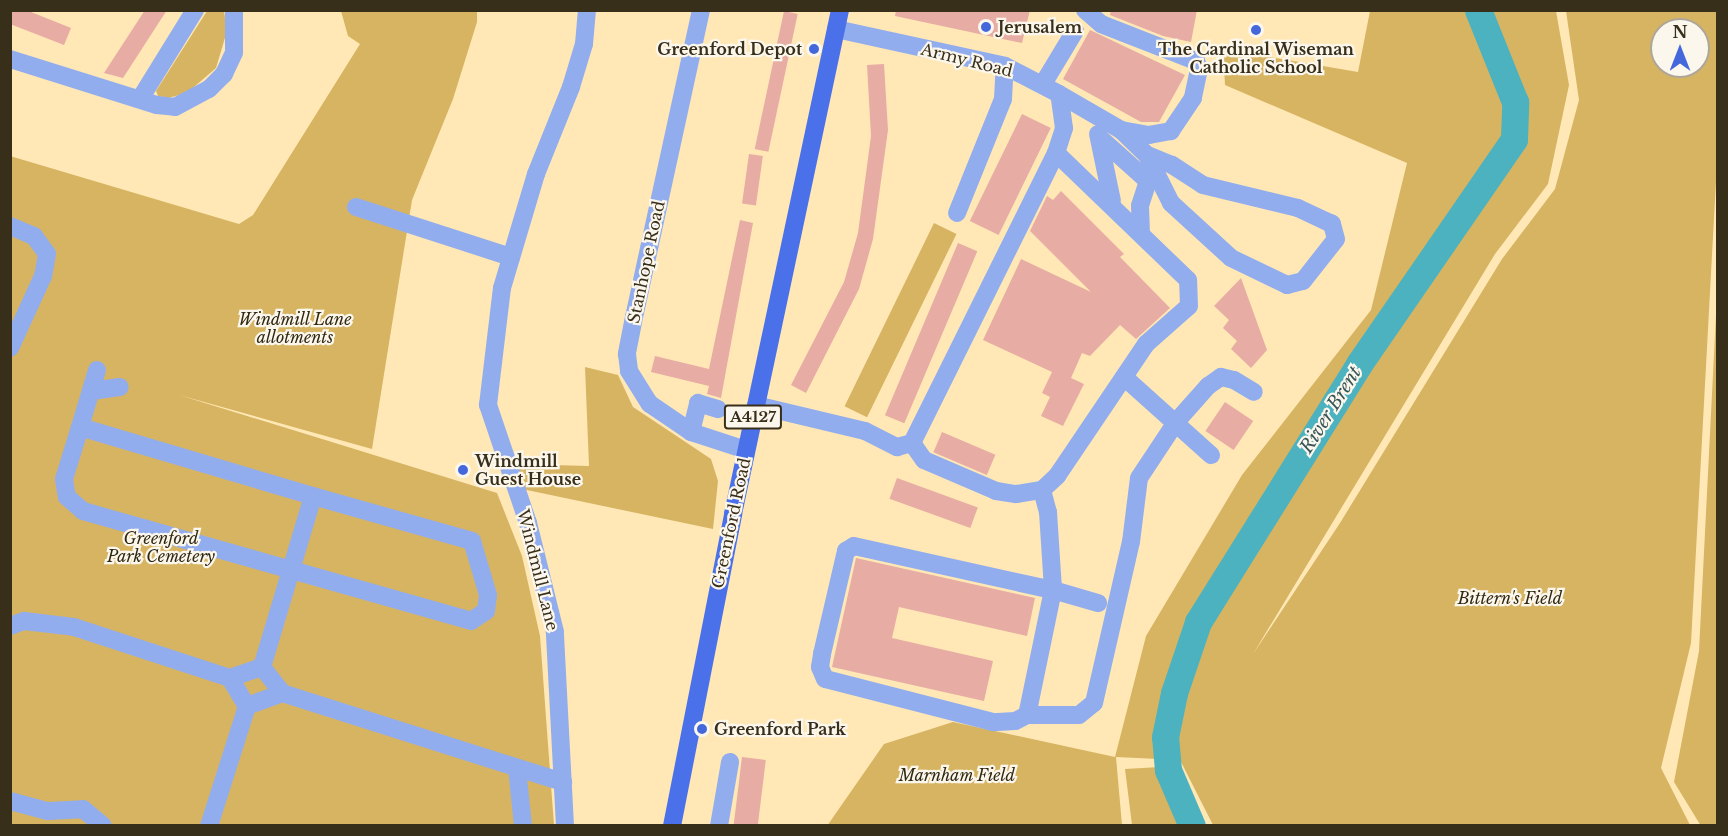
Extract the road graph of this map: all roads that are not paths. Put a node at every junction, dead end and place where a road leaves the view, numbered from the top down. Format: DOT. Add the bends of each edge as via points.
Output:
graph roads {
  1 [pos="195,10"];
  2 [pos="234,10"];
  3 [pos="587,10"];
  4 [pos="701,10"];
  5 [pos="840,10"];
  6 [pos="1084,10"];
  7 [pos="836,29"];
  8 [pos="1075,31"];
  9 [pos="10,59"];
  10 [pos="1005,66"];
  11 [pos="1043,84"];
  12 [pos="1059,94"];
  13 [pos="140,99"];
  14 [pos="1078,106"];
  15 [pos="1121,130"];
  16 [pos="1101,139"];
  17 [pos="1056,153"];
  18 [pos="1147,155"];
  19 [pos="1112,203"];
  20 [pos="356,207"];
  21 [pos="957,213"];
  22 [pos="10,226"];
  23 [pos="1141,232"];
  24 [pos="511,257"];
  25 [pos="10,348"];
  26 [pos="97,370"];
  27 [pos="1124,377"];
  28 [pos="120,387"];
  29 [pos="90,391"];
  30 [pos="1254,392"];
  31 [pos="756,405"];
  32 [pos="718,409"];
  33 [pos="1176,423"];
  34 [pos="80,427"];
  35 [pos="691,432"];
  36 [pos="912,443"];
  37 [pos="746,450"];
  38 [pos="1211,455"];
  39 [pos="1042,490"];
  40 [pos="313,496"];
  41 [pos="290,570"];
  42 [pos="1053,590"];
  43 [pos="1098,603"];
  44 [pos="10,626"];
  45 [pos="262,667"];
  46 [pos="230,678"];
  47 [pos="282,693"];
  48 [pos="247,706"];
  49 [pos="1027,715"];
  50 [pos="730,762"];
  51 [pos="517,768"];
  52 [pos="563,782"];
  53 [pos="10,801"];
  54 [pos="103,825"];
  55 [pos="209,825"];
  56 [pos="523,825"];
  57 [pos="565,825"];
  58 [pos="672,825"];
  59 [pos="719,825"];
  1 -- 13 [label="street"];
  2 -- 13 [label="street" via="234,53 224,74 209,89 175,106"];
  3 -- 24 [label="street, Windmill Lane" via="584,44 572,87 536,174"];
  4 -- 35 [label="street, Stanhope Road" via="627,354 635,386 650,404"];
  5 -- 7 [label="main road, Greenford Road / A4127"];
  6 -- 15 [label="street" via="1101,24 1196,61 1199,69 1193,98 1172,131 1149,135"];
  7 -- 10 [label="street, Army Road"];
  7 -- 31 [label="main road, Greenford Road / A4127"];
  8 -- 11 [label="street"];
  9 -- 13 [label="street"];
  10 -- 11 [label="street, Army Road"];
  10 -- 21 [label="street" via="1003,99"];
  11 -- 12 [label="street, Army Road"];
  12 -- 14 [label="street, Army Road"];
  12 -- 17 [label="street" via="1064,128"];
  14 -- 15 [label="street, Army Road"];
  14 -- 16 [label="street"];
  15 -- 18 [label="street, Army Road"];
  16 -- 19 [label="street"];
  16 -- 23 [label="street" via="1148,181 1140,206"];
  17 -- 19 [label="street"];
  17 -- 36 [label="street"];
  18 -- 18 [label="street" via="1203,185 1298,208 1332,225 1336,239 1303,281 1287,285 1231,258 1171,203"];
  19 -- 23 [label="street"];
  20 -- 24 [label="street"];
  22 -- 25 [label="street" via="34,236 46,254 43,276"];
  23 -- 27 [label="street" via="1188,280 1189,306 1146,344"];
  24 -- 52 [label="street, Windmill Lane" via="502,288 488,405 528,523 555,632"];
  26 -- 29 [label="street"];
  27 -- 33 [label="street"];
  27 -- 39 [label="street" via="1057,476"];
  28 -- 29 [label="street"];
  29 -- 34 [label="street"];
  30 -- 33 [label="street" via="1221,377"];
  31 -- 36 [label="street" via="865,431 897,447"];
  31 -- 37 [label="main road, Greenford Road / A4127"];
  32 -- 35 [label="street" via="698,403"];
  33 -- 38 [label="street"];
  33 -- 49 [label="street" via="1139,478 1131,542 1094,704 1078,715"];
  34 -- 40 [label="street"];
  34 -- 41 [label="street" via="64,479 68,497 83,511"];
  35 -- 37 [label="street, Stanhope Road"];
  36 -- 39 [label="street" via="924,460 996,491 1016,494"];
  37 -- 58 [label="main road, Greenford Road / A4127"];
  39 -- 42 [label="street" via="1048,512"];
  40 -- 41 [label="street"];
  40 -- 41 [label="street" via="472,541 488,595 486,611 471,621"];
  41 -- 45 [label="street"];
  42 -- 43 [label="street"];
  42 -- 49 [label="street"];
  42 -- 49 [label="street" via="854,546 846,551 822,654 820,667 825,679 993,722 1015,721"];
  44 -- 46 [label="street" via="24,621 74,627"];
  45 -- 46 [label="street"];
  45 -- 47 [label="street"];
  46 -- 48 [label="street"];
  47 -- 48 [label="street"];
  47 -- 51 [label="street"];
  48 -- 55 [label="street"];
  50 -- 59 [label="street"];
  51 -- 52 [label="street"];
  51 -- 56 [label="street"];
  52 -- 57 [label="street, Windmill Lane"];
  53 -- 54 [label="street" via="48,811 83,809"];
}
